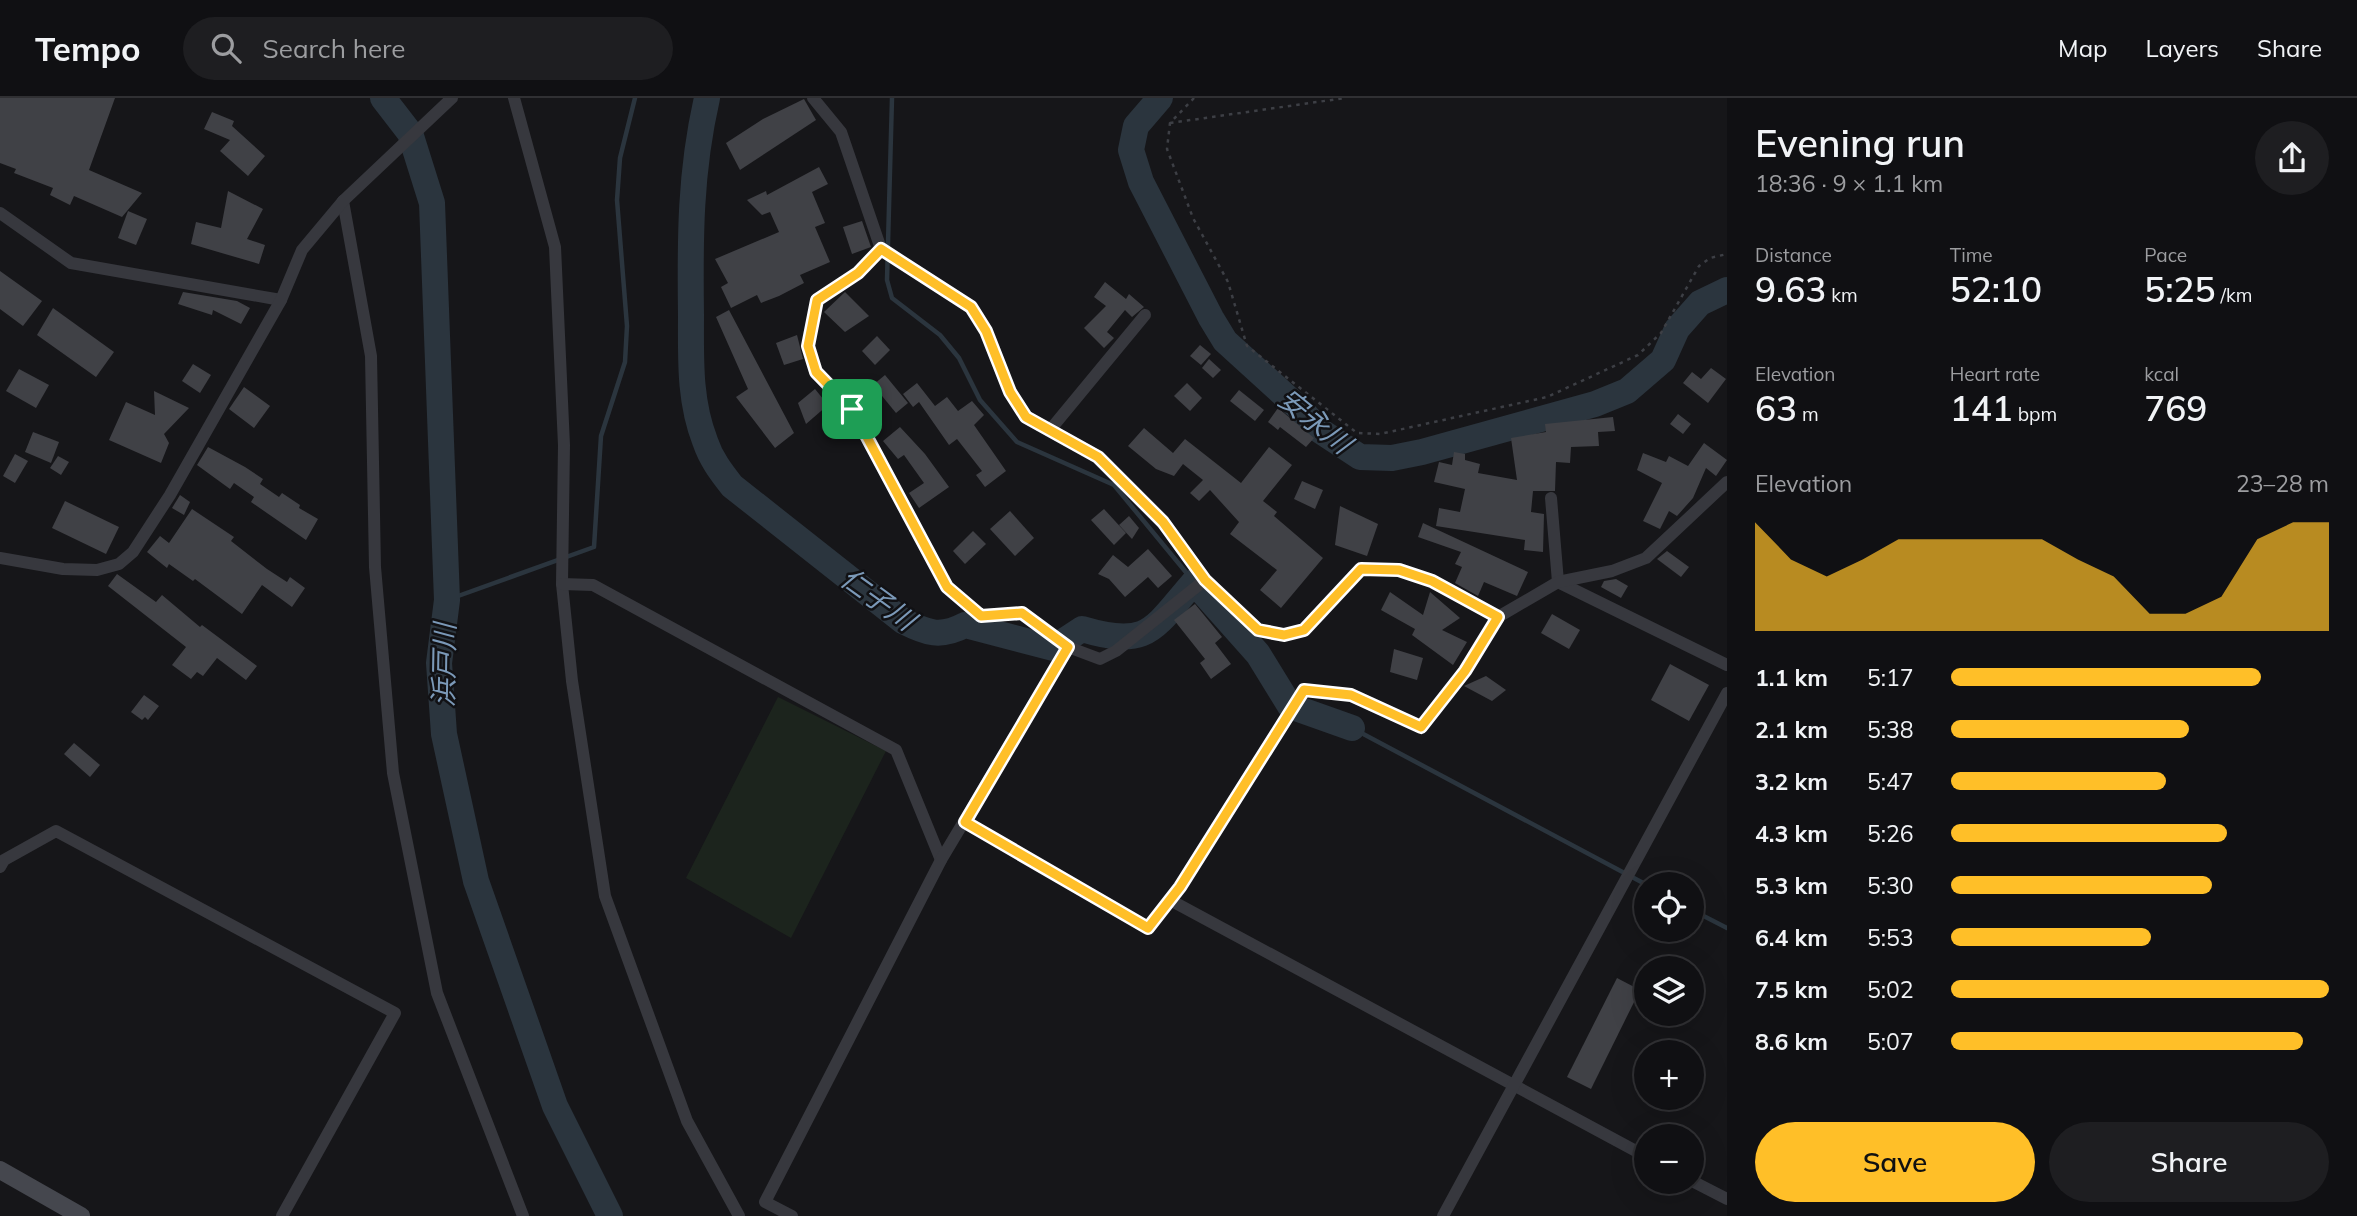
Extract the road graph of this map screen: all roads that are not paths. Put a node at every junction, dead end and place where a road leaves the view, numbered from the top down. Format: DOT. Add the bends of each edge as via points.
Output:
graph roads {
  1 [pos="452,98"];
  2 [pos="514,98"];
  3 [pos="813,98"];
  4 [pos="343,201"];
  5 [pos="0,213"];
  6 [pos="881,249"];
  7 [pos="281,300"];
  8 [pos="1145,315"];
  9 [pos="1050,430"];
  10 [pos="1725,488"];
  11 [pos="1551,498"];
  12 [pos="0,558"];
  13 [pos="1205,580"];
  14 [pos="1558,582"];
  15 [pos="562,584"];
  16 [pos="1498,617"];
  17 [pos="1068,647"];
  18 [pos="1727,666"];
  19 [pos="1727,693"];
  20 [pos="965,822"];
  21 [pos="941,860"];
  22 [pos="0,867"];
  23 [pos="1170,900"];
  24 [pos="1514,1088"];
  25 [pos="1634,1150"];
  26 [pos="0,1170"];
  27 [pos="1704,1187"];
  28 [pos="1727,1199"];
  29 [pos="81,1216"];
  30 [pos="282,1216"];
  31 [pos="523,1216"];
  32 [pos="739,1216"];
  33 [pos="792,1216"];
  34 [pos="1443,1216"];
  1 -- 4 [label="street"];
  2 -- 15 [label="street" via="555,247 564,445"];
  3 -- 6 [label="street" via="841,132"];
  4 -- 7 [label="street" via="302,250"];
  4 -- 31 [label="street" via="371,356 375,568 393,773 437,993"];
  5 -- 7 [label="street" via="71,263"];
  6 -- 9 [label="street" via="971,307 1026,417"];
  6 -- 17 [label="street" via="858,273 817,300 808,346 816,372 852,409 947,587 981,616 1022,613"];
  7 -- 12 [label="street" via="133,552 119,564 97,570"];
  8 -- 9 [label="street"];
  9 -- 13 [label="street" via="1098,457 1163,522"];
  10 -- 14 [label="street" via="1646,558 1612,571"];
  11 -- 14 [label="street"];
  13 -- 16 [label="street" via="1258,630 1284,635 1304,630 1361,569 1399,570 1432,581"];
  13 -- 17 [label="street" via="1116,652 1100,659"];
  14 -- 16 [label="street"];
  14 -- 18 [label="street"];
  15 -- 21 [label="street" via="593,585 896,750"];
  15 -- 32 [label="street" via="605,896 687,1121"];
  16 -- 23 [label="street" via="1465,671 1421,727 1351,695 1304,690"];
  17 -- 20 [label="street"];
  19 -- 24 [label="street"];
  20 -- 21 [label="street"];
  20 -- 23 [label="street" via="1148,928"];
  21 -- 33 [label="street" via="765,1202"];
  22 -- 30 [label="street" via="4,860 55,831 395,1013"];
  23 -- 24 [label="street"];
  24 -- 25 [label="street"];
  24 -- 34 [label="street"];
  26 -- 29 [label="street"];
  27 -- 28 [label="street"];
}
